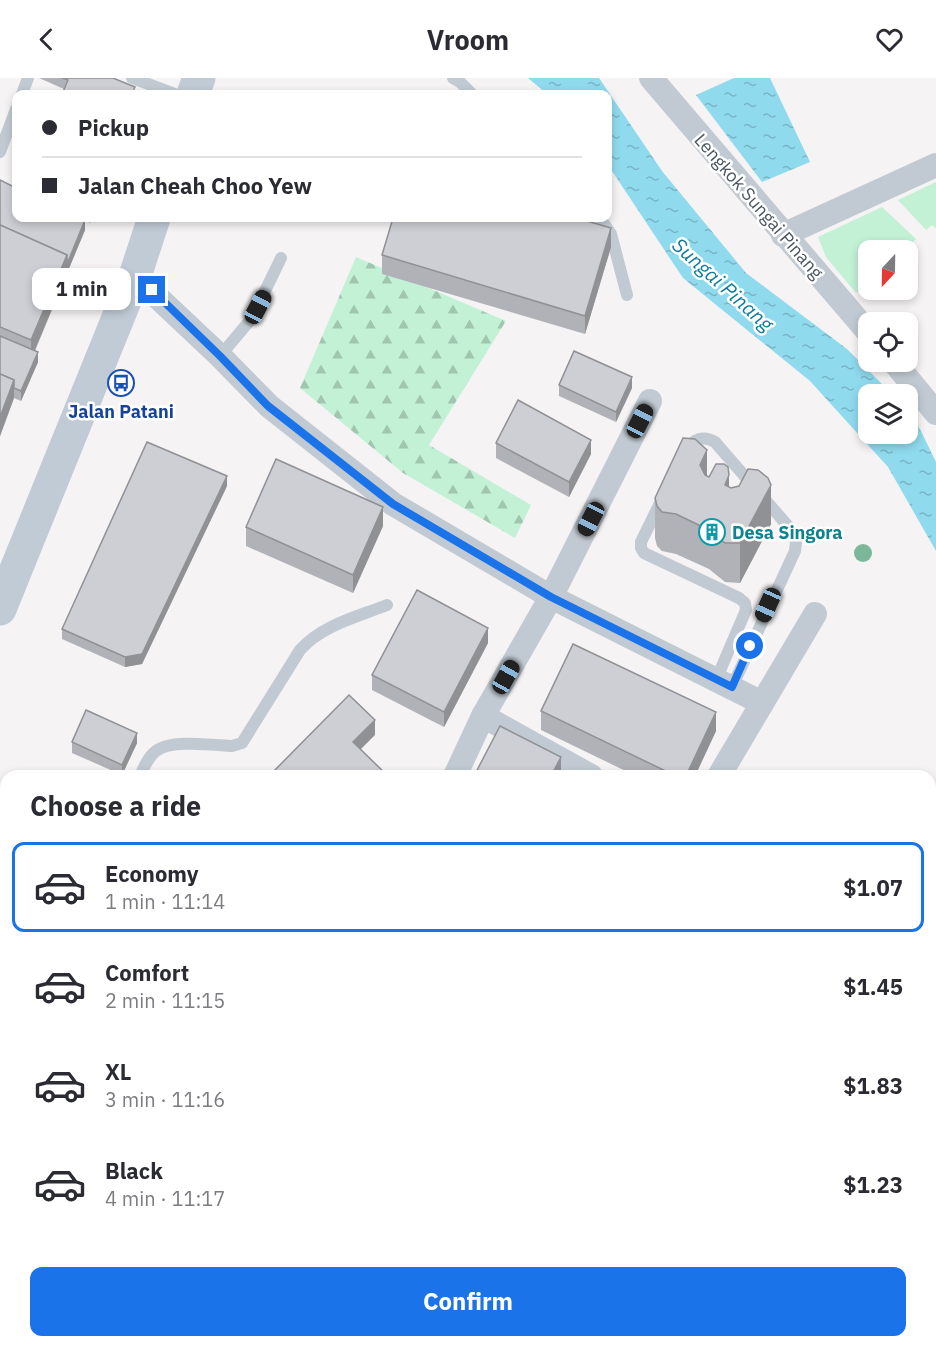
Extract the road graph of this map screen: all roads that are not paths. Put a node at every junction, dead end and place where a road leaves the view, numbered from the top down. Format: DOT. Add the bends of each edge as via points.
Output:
graph roads {
  1 [pos="132,78"];
  2 [pos="453,78"];
  3 [pos="654,79"];
  4 [pos="164,90"];
  5 [pos="468,90"];
  6 [pos="12,120"];
  7 [pos="0,152"];
  8 [pos="936,165"];
  9 [pos="153,222"];
  10 [pos="603,222"];
  11 [pos="783,235"];
  12 [pos="281,258"];
  13 [pos="135,276"];
  14 [pos="627,295"];
  15 [pos="858,321"];
  16 [pos="220,356"];
  17 [pos="902,372"];
  18 [pos="650,401"];
  19 [pos="936,413"];
  20 [pos="683,457"];
  21 [pos="667,488"];
  22 [pos="551,597"];
  23 [pos="387,604"];
  24 [pos="0,609"];
  25 [pos="815,614"];
  26 [pos="724,683"];
  27 [pos="762,703"];
  28 [pos="483,716"];
  29 [pos="143,770"];
  30 [pos="458,770"];
  31 [pos="579,770"];
  32 [pos="723,770"];
  1 -- 4 [label="lane"];
  2 -- 5 [label="lane"];
  3 -- 11 [label="street, Lengkok Sungai Pinang"];
  6 -- 7 [label="lane"];
  8 -- 11 [label="street"];
  9 -- 13 [label="main road"];
  10 -- 14 [label="lane" via="611,234"];
  11 -- 15 [label="street, Lengkok Sungai Pinang"];
  12 -- 16 [label="lane" via="252,318"];
  13 -- 16 [label="street"];
  13 -- 24 [label="main road"];
  16 -- 22 [label="street" via="268,406 393,504"];
  17 -- 19 [label="street"];
  18 -- 22 [label="street"];
  20 -- 26 [label="lane" via="696,440 708,438 715,442 794,533 796,542"];
  21 -- 26 [label="lane" via="641,542 644,554 745,603"];
  22 -- 26 [label="street"];
  22 -- 28 [label="street"];
  23 -- 29 [label="lane" via="311,637 242,743 169,744 157,749"];
  25 -- 27 [label="street"];
  26 -- 27 [label="street"];
  27 -- 32 [label="street"];
  28 -- 30 [label="street"];
  28 -- 31 [label="street"];
}
